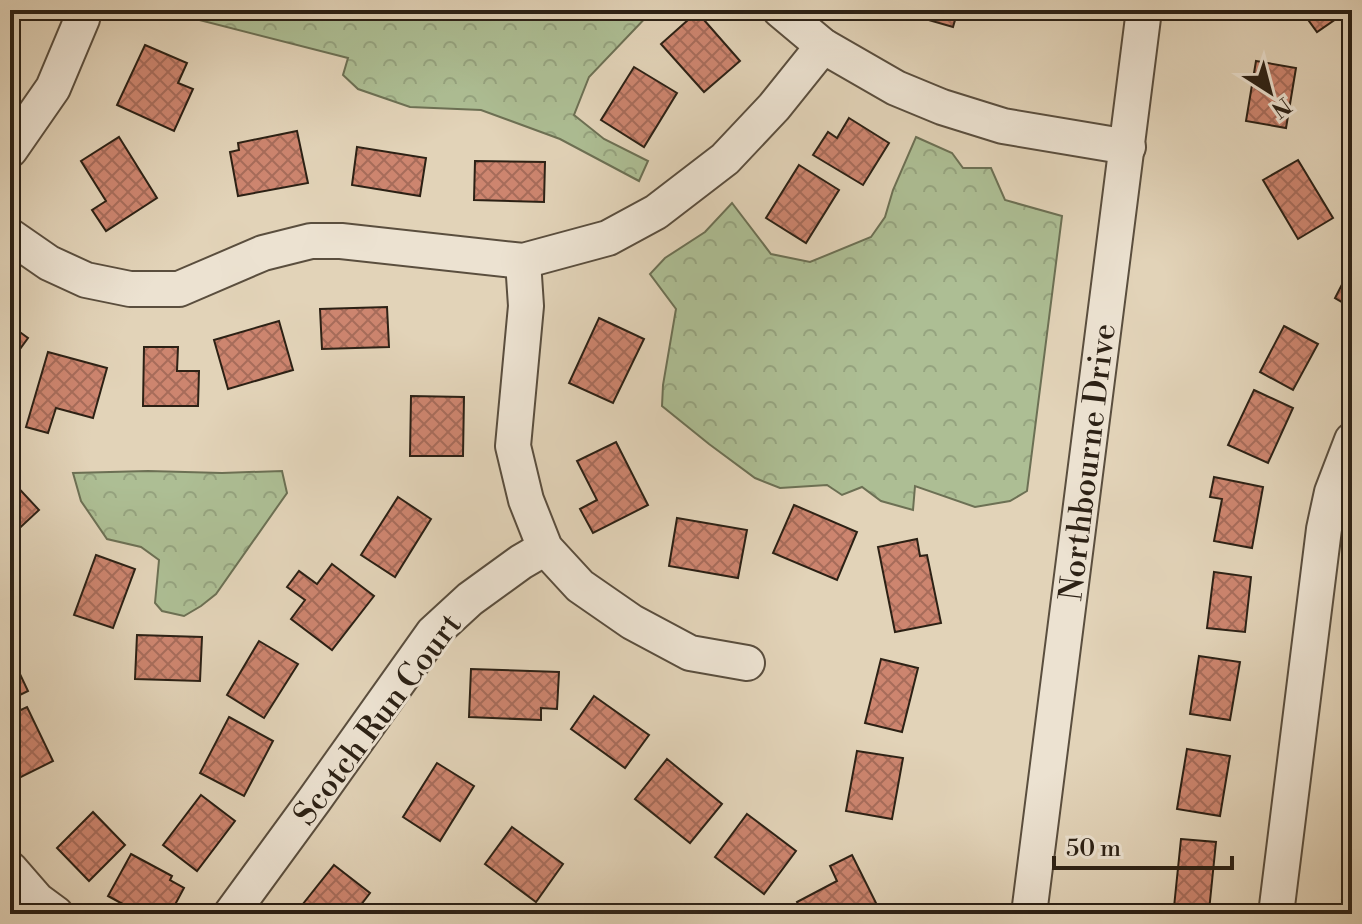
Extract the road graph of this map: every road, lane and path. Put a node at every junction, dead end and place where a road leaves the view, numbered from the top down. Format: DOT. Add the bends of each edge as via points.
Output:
graph roads {
  1 [pos="84,10"];
  2 [pos="780,10"];
  3 [pos="1144,10"];
  4 [pos="823,46"];
  5 [pos="1128,147"];
  6 [pos="10,150"];
  7 [pos="10,236"];
  8 [pos="523,261"];
  9 [pos="1352,440"];
  10 [pos="545,548"];
  11 [pos="747,663"];
  12 [pos="10,869"];
  13 [pos="56,914"];
  14 [pos="231,914"];
  15 [pos="1029,914"];
  16 [pos="1276,914"];
  1 -- 6 [label="street" via="53,88"];
  2 -- 4 [label="street"];
  3 -- 5 [label="street, Northbourne Drive"];
  4 -- 5 [label="street" via="896,88 942,107 1003,126"];
  4 -- 8 [label="street" via="725,159 656,212 608,238"];
  5 -- 15 [label="street, Northbourne Drive"];
  7 -- 8 [label="street" via="86,280 130,289 179,289 263,253 311,241"];
  8 -- 10 [label="street" via="526,306 513,446"];
  9 -- 16 [label="street" via="1324,529"];
  10 -- 11 [label="street" via="580,586 632,622 690,653"];
  10 -- 14 [label="street, Scotch Run Court" via="470,599 433,633"];
  12 -- 13 [label="street"];
}
